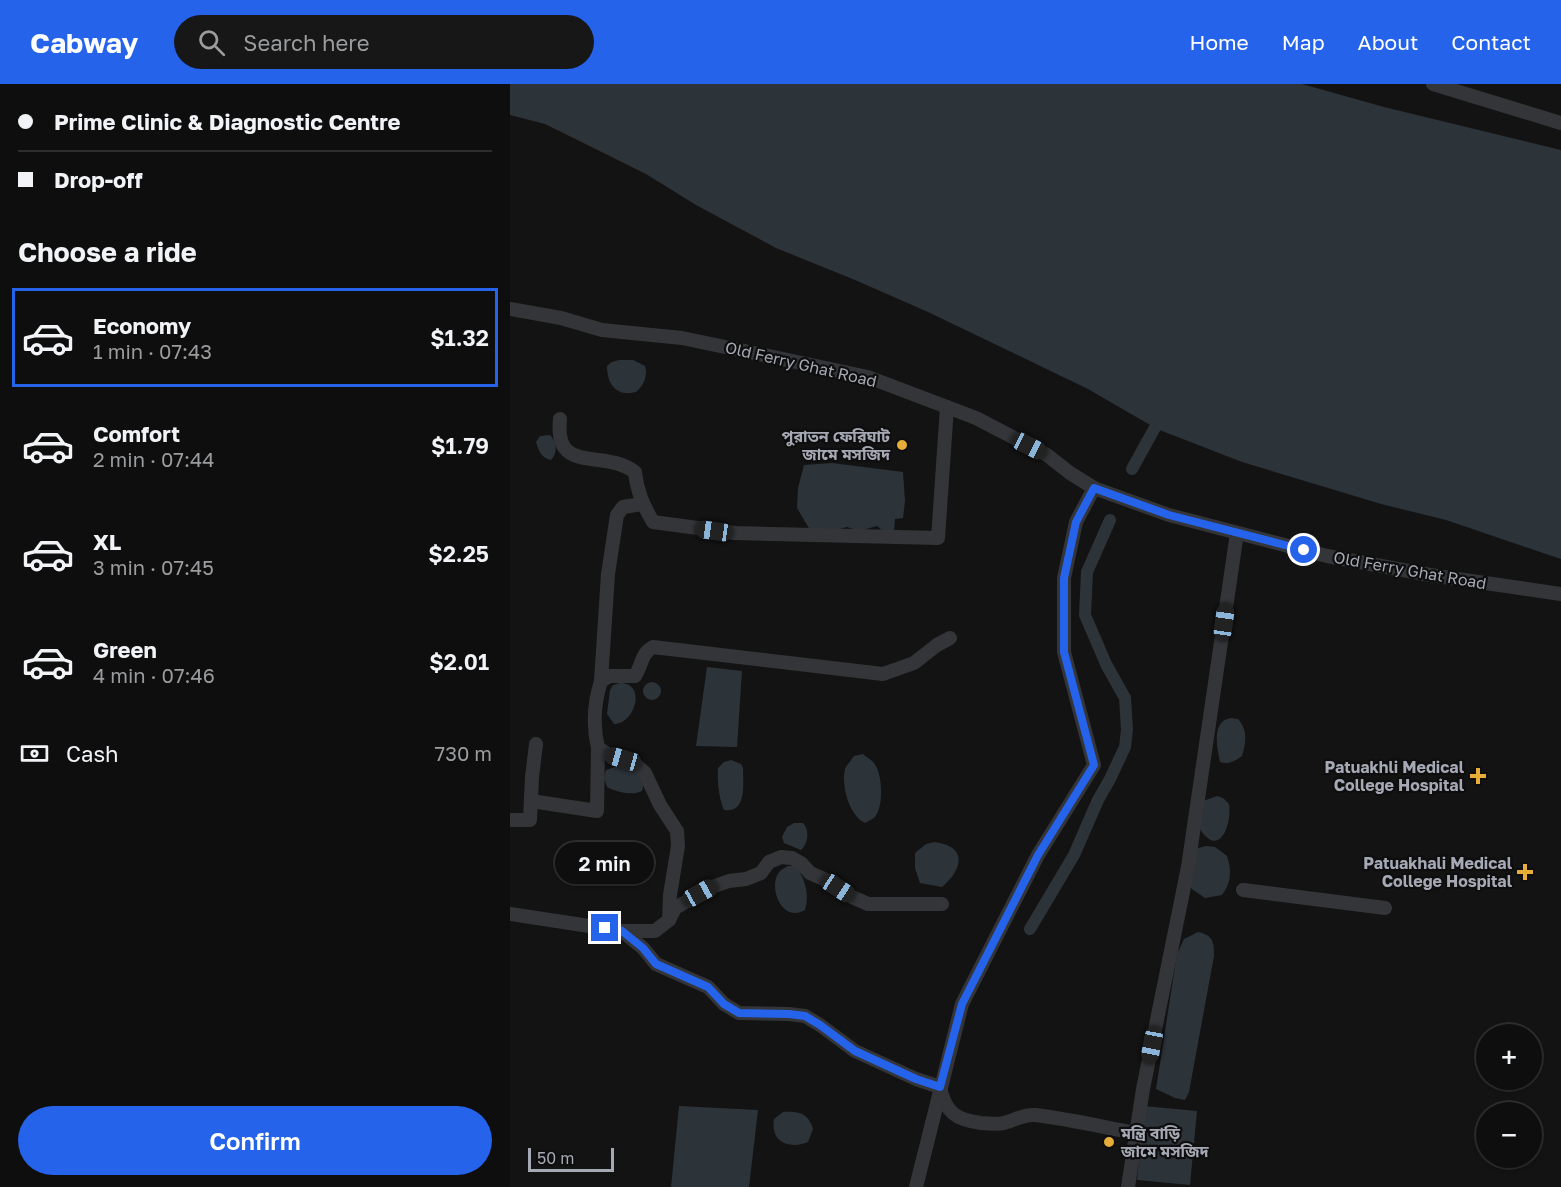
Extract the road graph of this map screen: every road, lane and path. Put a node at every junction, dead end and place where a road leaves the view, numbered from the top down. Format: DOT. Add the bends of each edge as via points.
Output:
graph roads {
  1 [pos="1433,84"];
  2 [pos="1561,123"];
  3 [pos="510,309"];
  4 [pos="947,407"];
  5 [pos="560,419"];
  6 [pos="1094,488"];
  7 [pos="642,504"];
  8 [pos="1237,533"];
  9 [pos="1561,594"];
  10 [pos="950,638"];
  11 [pos="601,681"];
  12 [pos="536,744"];
  13 [pos="598,748"];
  14 [pos="531,801"];
  15 [pos="510,820"];
  16 [pos="1243,890"];
  17 [pos="942,904"];
  18 [pos="1385,908"];
  19 [pos="510,915"];
  20 [pos="669,920"];
  21 [pos="622,931"];
  22 [pos="940,1087"];
  23 [pos="1136,1133"];
  24 [pos="916,1187"];
  25 [pos="1128,1187"];
  1 -- 2 [label="street"];
  3 -- 4 [label="street, Old Ferry Ghat Road" via="602,330 682,338 868,377"];
  4 -- 6 [label="street, Old Ferry Ghat Road" via="1047,455"];
  4 -- 7 [label="street" via="938,538 735,533 653,522"];
  5 -- 7 [label="street" via="561,443 566,451 625,464 635,471"];
  6 -- 8 [label="street, Old Ferry Ghat Road" via="1169,515"];
  6 -- 22 [label="street" via="1076,522 1064,578 1064,652 1094,765 1038,855 962,1004"];
  7 -- 11 [label="street" via="623,507 617,515 608,574"];
  8 -- 9 [label="street, Old Ferry Ghat Road" via="1327,556"];
  8 -- 23 [label="street" via="1188,867"];
  10 -- 11 [label="street" via="914,663 884,674 653,647 646,650 635,676 610,676"];
  11 -- 13 [label="street" via="594,731"];
  12 -- 14 [label="street"];
  13 -- 14 [label="street" via="597,811"];
  13 -- 20 [label="street" via="634,763 645,773 677,831"];
  14 -- 15 [label="street" via="530,820"];
  16 -- 18 [label="street"];
  17 -- 20 [label="street" via="868,904 810,873 792,858 782,857 770,862 761,873 729,881 675,908"];
  19 -- 21 [label="street"];
  20 -- 21 [label="street" via="655,931"];
  21 -- 22 [label="street" via="656,964 708,987 739,1013 805,1016 855,1051"];
  22 -- 23 [label="street" via="948,1107 966,1121 1003,1124 1033,1115"];
  22 -- 24 [label="street"];
  23 -- 25 [label="street"];
}
